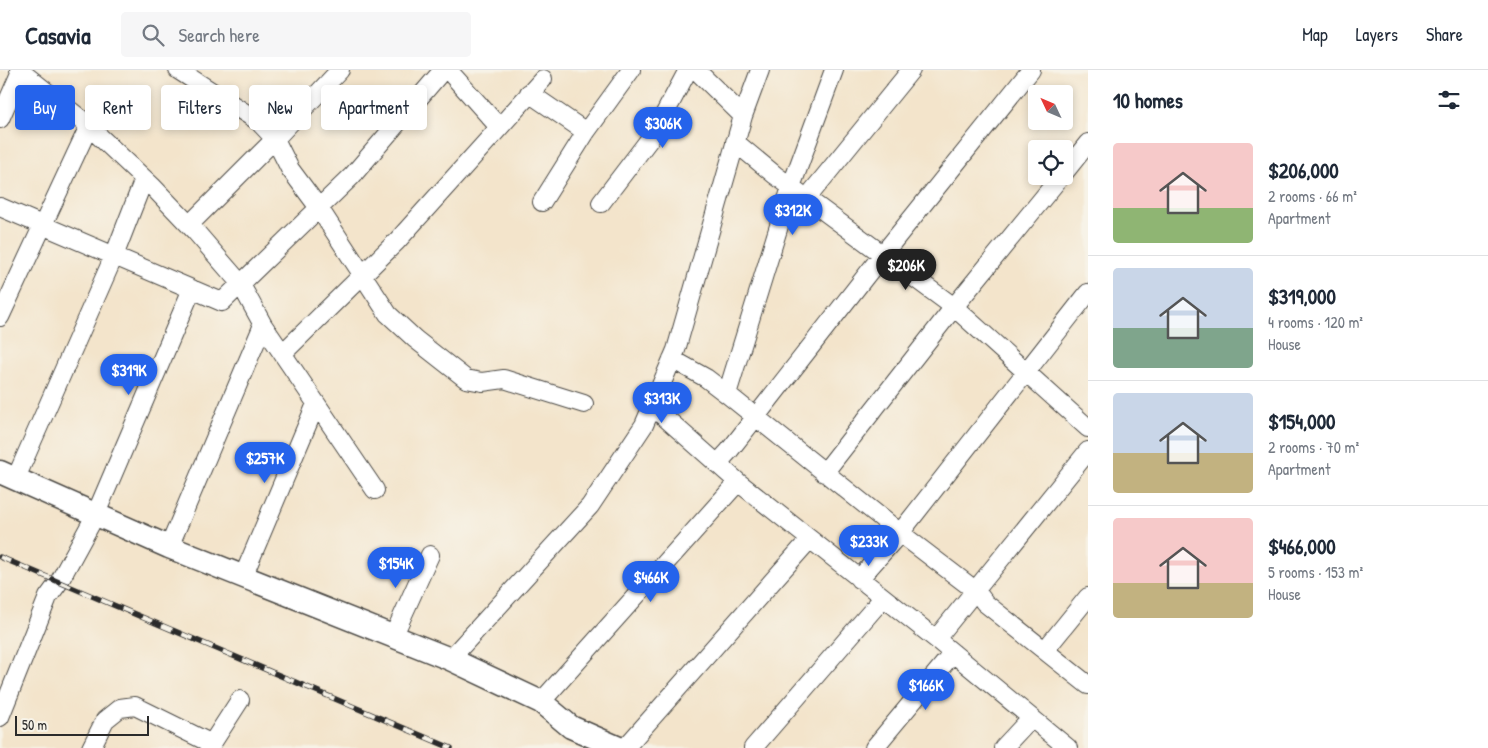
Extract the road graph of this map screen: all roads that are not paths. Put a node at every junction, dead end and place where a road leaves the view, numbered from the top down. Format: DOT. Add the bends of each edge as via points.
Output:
graph roads {
  1 [pos="178,70"];
  2 [pos="340,70"];
  3 [pos="443,70"];
  4 [pos="448,70"];
  5 [pos="631,70"];
  6 [pos="688,70"];
  7 [pos="696,70"];
  8 [pos="760,70"];
  9 [pos="834,70"];
  10 [pos="911,70"];
  11 [pos="1031,70"];
  12 [pos="20,71"];
  13 [pos="543,79"];
  14 [pos="530,94"];
  15 [pos="743,116"];
  16 [pos="0,119"];
  17 [pos="85,123"];
  18 [pos="500,127"];
  19 [pos="87,130"];
  20 [pos="93,130"];
  21 [pos="586,132"];
  22 [pos="275,139"];
  23 [pos="735,142"];
  24 [pos="1088,143"];
  25 [pos="1073,162"];
  26 [pos="144,179"];
  27 [pos="1054,185"];
  28 [pos="791,187"];
  29 [pos="807,198"];
  30 [pos="542,202"];
  31 [pos="601,203"];
  32 [pos="0,207"];
  33 [pos="320,208"];
  34 [pos="42,225"];
  35 [pos="189,225"];
  36 [pos="883,254"];
  37 [pos="114,256"];
  38 [pos="362,276"];
  39 [pos="240,284"];
  40 [pos="192,289"];
  41 [pos="1088,293"];
  42 [pos="954,307"];
  43 [pos="0,318"];
  44 [pos="264,325"];
  45 [pos="283,353"];
  46 [pos="672,359"];
  47 [pos="1026,372"];
  48 [pos="728,394"];
  49 [pos="316,404"];
  50 [pos="584,404"];
  51 [pos="652,406"];
  52 [pos="755,416"];
  53 [pos="1088,428"];
  54 [pos="1088,451"];
  55 [pos="717,464"];
  56 [pos="824,472"];
  57 [pos="8,475"];
  58 [pos="738,482"];
  59 [pos="374,490"];
  60 [pos="96,516"];
  61 [pos="900,533"];
  62 [pos="809,540"];
  63 [pos="169,547"];
  64 [pos="430,555"];
  65 [pos="243,577"];
  66 [pos="859,579"];
  67 [pos="976,591"];
  68 [pos="1088,597"];
  69 [pos="884,598"];
  70 [pos="393,637"];
  71 [pos="936,639"];
  72 [pos="1045,650"];
  73 [pos="953,653"];
  74 [pos="450,660"];
  75 [pos="1088,685"];
  76 [pos="240,700"];
  77 [pos="541,702"];
  78 [pos="0,716"];
  79 [pos="1031,718"];
  80 [pos="210,746"];
  81 [pos="92,748"];
  82 [pos="619,748"];
  83 [pos="625,748"];
  84 [pos="753,748"];
  85 [pos="874,748"];
  86 [pos="1004,748"];
  87 [pos="1068,748"];
  1 -- 22 [label="street" via="258,121"];
  2 -- 22 [label="street"];
  3 -- 33 [label="street" via="352,176"];
  4 -- 18 [label="street"];
  5 -- 21 [label="street"];
  6 -- 31 [label="street" via="655,132"];
  7 -- 15 [label="street"];
  8 -- 15 [label="street"];
  9 -- 28 [label="street"];
  10 -- 29 [label="street"];
  11 -- 36 [label="street"];
  12 -- 16 [label="street"];
  12 -- 17 [label="street"];
  13 -- 14 [label="street"];
  14 -- 18 [label="street"];
  14 -- 21 [label="street"];
  15 -- 23 [label="street"];
  18 -- 38 [label="street"];
  19 -- 34 [label="street"];
  20 -- 26 [label="street"];
  21 -- 30 [label="street"];
  22 -- 33 [label="street" via="290,170"];
  22 -- 35 [label="street"];
  23 -- 28 [label="street"];
  23 -- 46 [label="street"];
  24 -- 25 [label="street"];
  26 -- 35 [label="street"];
  26 -- 37 [label="street"];
  27 -- 42 [label="street"];
  28 -- 29 [label="street"];
  28 -- 48 [label="street"];
  29 -- 36 [label="street"];
  32 -- 34 [label="street"];
  33 -- 38 [label="street"];
  33 -- 39 [label="street"];
  34 -- 37 [label="street"];
  34 -- 43 [label="street"];
  35 -- 39 [label="street"];
  36 -- 42 [label="street"];
  36 -- 52 [label="street"];
  37 -- 40 [label="street"];
  37 -- 57 [label="street"];
  38 -- 45 [label="street"];
  38 -- 50 [label="street" via="388,314 466,379 482,382 504,379"];
  39 -- 40 [label="street" via="222,302"];
  39 -- 44 [label="street"];
  40 -- 60 [label="street"];
  41 -- 47 [label="street"];
  42 -- 47 [label="street"];
  42 -- 56 [label="street"];
  44 -- 45 [label="street"];
  44 -- 63 [label="street"];
  45 -- 49 [label="street"];
  46 -- 48 [label="street"];
  46 -- 51 [label="street"];
  47 -- 53 [label="street"];
  47 -- 61 [label="street"];
  48 -- 52 [label="street"];
  49 -- 59 [label="street"];
  49 -- 65 [label="street"];
  51 -- 55 [label="street"];
  51 -- 74 [label="street" via="644,425 590,506"];
  52 -- 55 [label="street"];
  52 -- 56 [label="street"];
  54 -- 67 [label="street"];
  55 -- 58 [label="street"];
  56 -- 61 [label="street"];
  57 -- 60 [label="street"];
  58 -- 62 [label="street"];
  58 -- 77 [label="street"];
  60 -- 63 [label="street"];
  60 -- 78 [label="street" via="48,597"];
  61 -- 66 [label="street"];
  61 -- 67 [label="street"];
  62 -- 66 [label="street"];
  62 -- 83 [label="street"];
  63 -- 65 [label="street"];
  64 -- 70 [label="street"];
  65 -- 70 [label="street"];
  66 -- 69 [label="street"];
  67 -- 71 [label="street"];
  67 -- 72 [label="street" via="985,603"];
  68 -- 72 [label="street"];
  69 -- 71 [label="street"];
  69 -- 84 [label="street"];
  70 -- 74 [label="street"];
  71 -- 73 [label="street"];
  72 -- 75 [label="street"];
  73 -- 79 [label="street"];
  73 -- 85 [label="street"];
  74 -- 77 [label="street"];
  76 -- 80 [label="street"];
  77 -- 82 [label="street" via="572,727"];
  79 -- 86 [label="street"];
  79 -- 87 [label="street"];
  80 -- 81 [label="street" via="135,706 120,708 105,720"];
}
